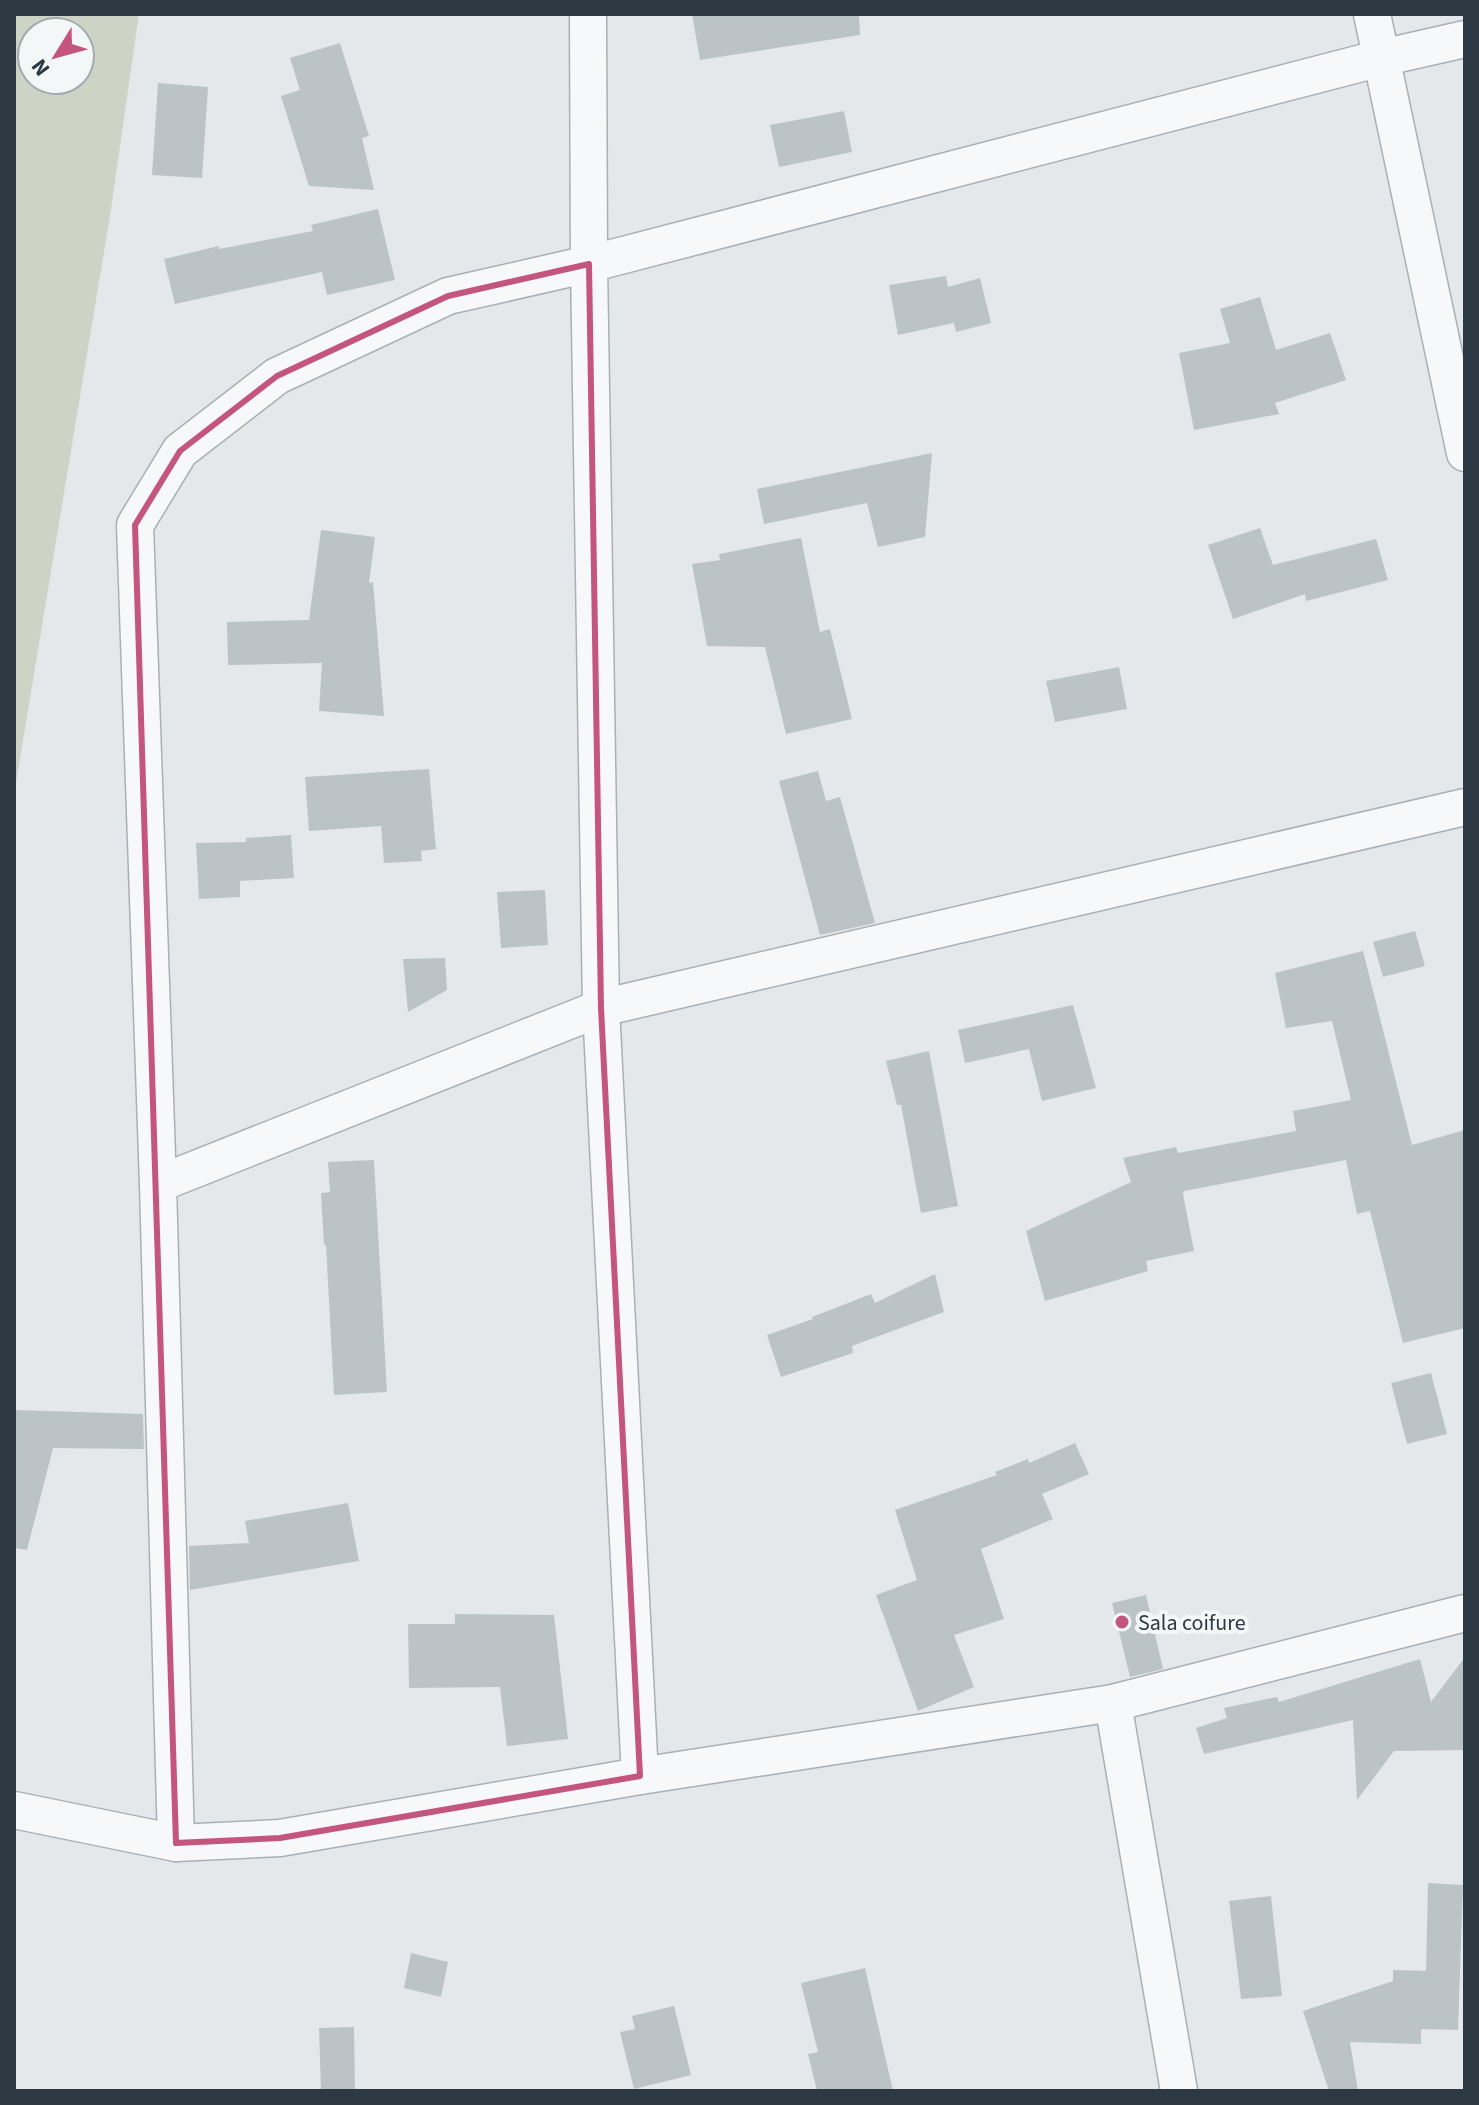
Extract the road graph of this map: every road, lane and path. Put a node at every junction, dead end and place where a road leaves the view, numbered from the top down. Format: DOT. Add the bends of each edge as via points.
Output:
graph roads {
  1 [pos="588,14"];
  2 [pos="1372,14"];
  3 [pos="1465,39"];
  4 [pos="1381,58"];
  5 [pos="589,264"];
  6 [pos="1465,453"];
  7 [pos="1465,807"];
  8 [pos="601,1008"];
  9 [pos="158,1184"];
  10 [pos="1465,1613"];
  11 [pos="1113,1703"];
  12 [pos="640,1776"];
  13 [pos="14,1810"];
  14 [pos="176,1843"];
  15 [pos="1179,2091"];
  1 -- 5 [label="street"];
  2 -- 4 [label="street"];
  3 -- 4 [label="street"];
  4 -- 5 [label="street"];
  4 -- 6 [label="street"];
  5 -- 8 [label="street"];
  5 -- 9 [label="street" via="448,296 277,376 180,451 135,525"];
  7 -- 8 [label="street"];
  8 -- 9 [label="street"];
  8 -- 12 [label="street"];
  9 -- 14 [label="street"];
  10 -- 11 [label="street"];
  11 -- 12 [label="street"];
  11 -- 15 [label="street"];
  12 -- 14 [label="street" via="280,1838"];
  13 -- 14 [label="street"];
}
